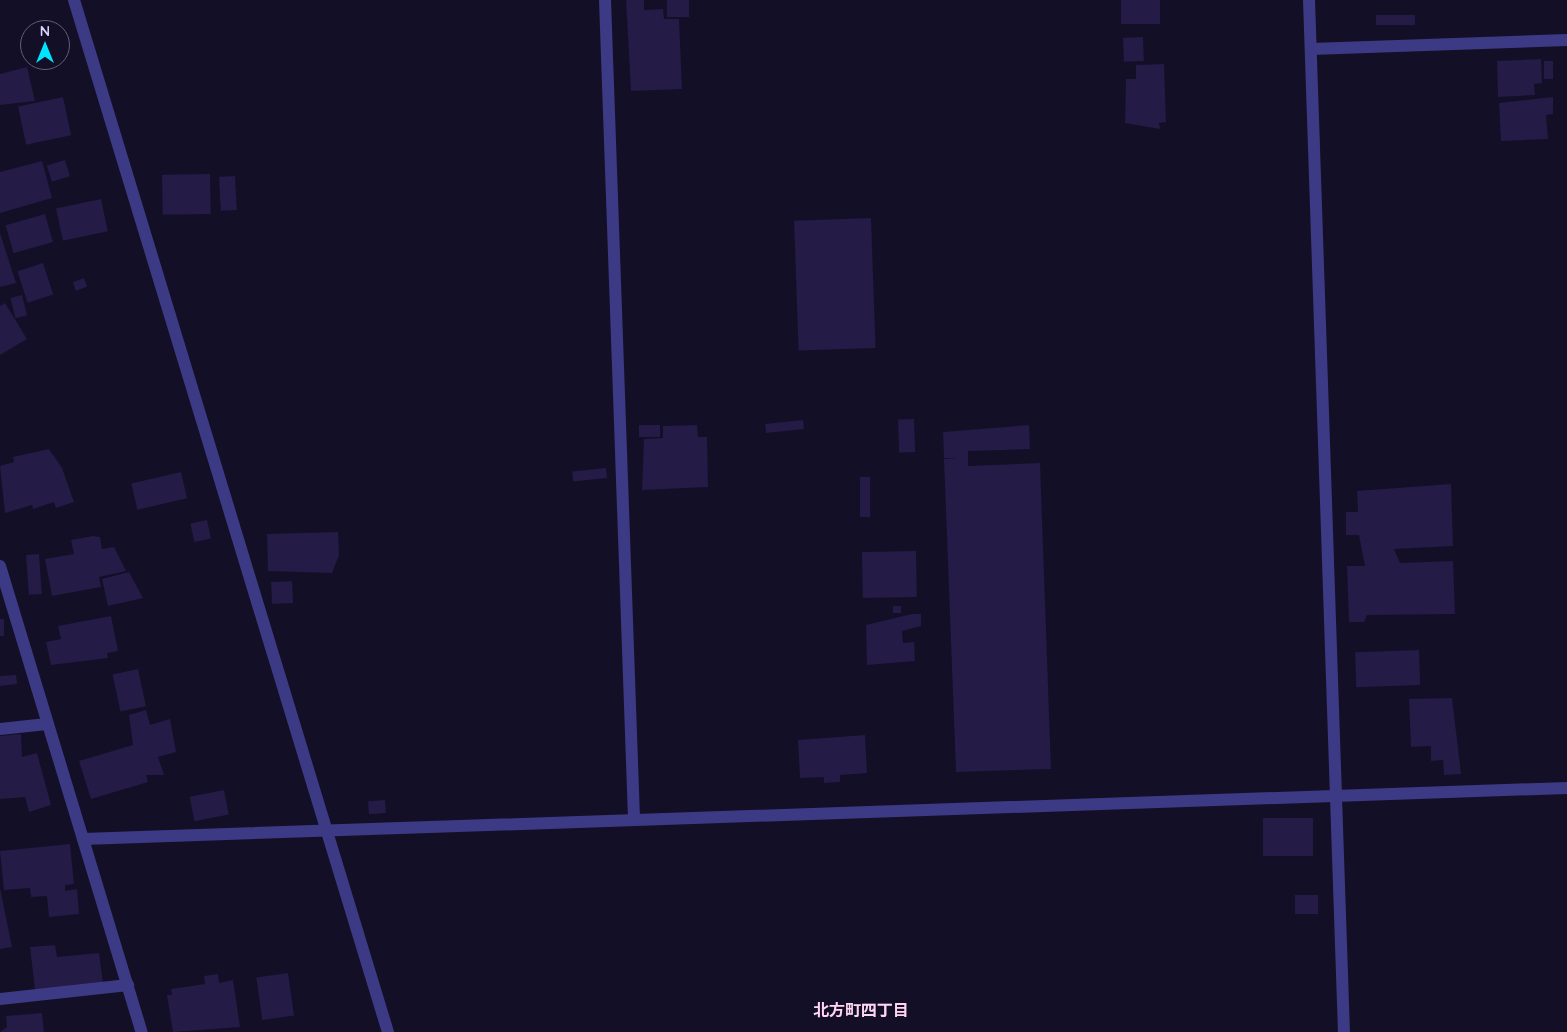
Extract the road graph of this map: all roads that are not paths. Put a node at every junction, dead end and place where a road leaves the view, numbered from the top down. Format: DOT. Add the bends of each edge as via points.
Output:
graph roads {
  1 [pos="74,0"];
  2 [pos="605,0"];
  3 [pos="1309,0"];
  4 [pos="1567,40"];
  5 [pos="1311,49"];
  6 [pos="0,566"];
  7 [pos="47,724"];
  8 [pos="0,729"];
  9 [pos="1567,788"];
  10 [pos="1335,796"];
  11 [pos="634,818"];
  12 [pos="326,833"];
  13 [pos="83,839"];
  14 [pos="128,985"];
  15 [pos="0,999"];
  16 [pos="142,1032"];
  17 [pos="388,1032"];
  18 [pos="1344,1032"];
  1 -- 12 [label="street"];
  2 -- 11 [label="street"];
  3 -- 5 [label="street"];
  4 -- 5 [label="street"];
  5 -- 10 [label="street"];
  6 -- 7 [label="street"];
  7 -- 8 [label="street"];
  7 -- 13 [label="street"];
  9 -- 10 [label="street"];
  10 -- 11 [label="street"];
  10 -- 18 [label="street"];
  11 -- 12 [label="street"];
  12 -- 13 [label="street"];
  12 -- 17 [label="street"];
  13 -- 14 [label="street"];
  14 -- 15 [label="street"];
  14 -- 16 [label="street"];
}
